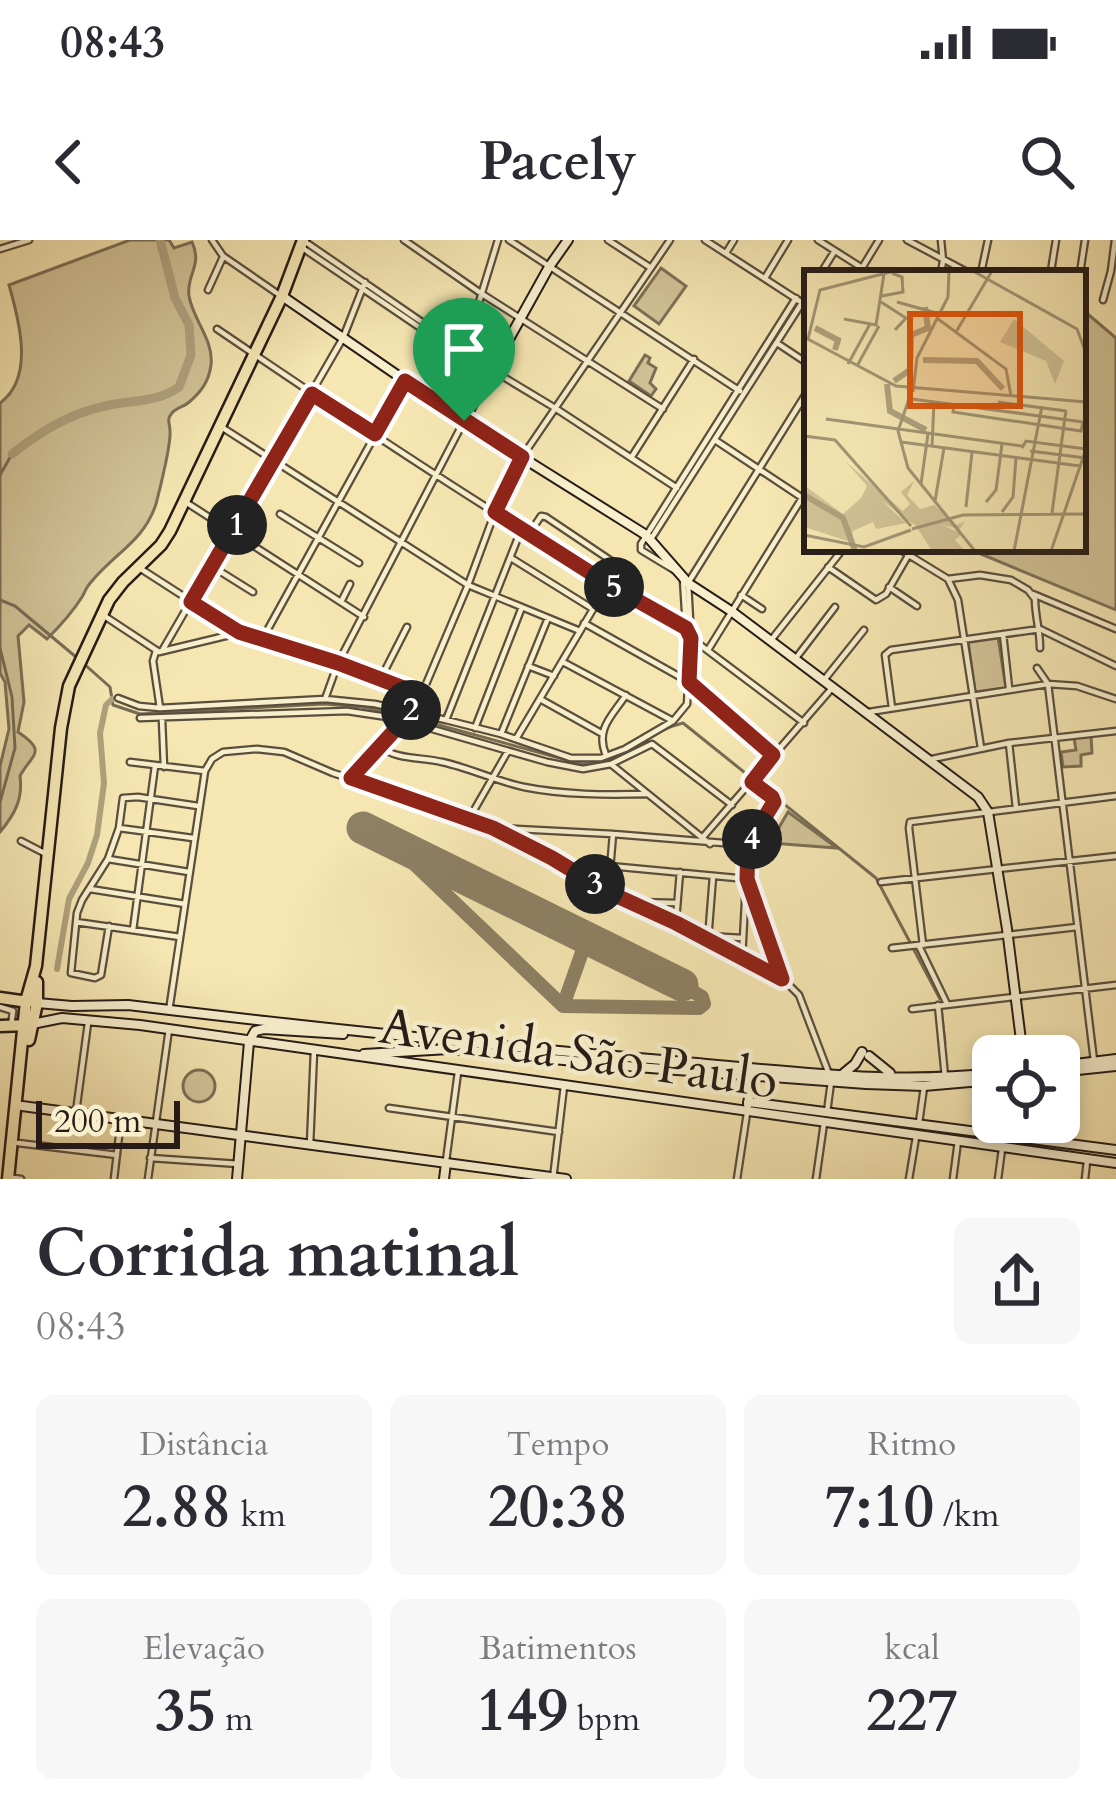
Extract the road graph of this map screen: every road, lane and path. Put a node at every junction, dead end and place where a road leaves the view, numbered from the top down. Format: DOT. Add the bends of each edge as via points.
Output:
graph roads {
  1 [pos="29,240"];
  2 [pos="212,240"];
  3 [pos="404,240"];
  4 [pos="498,240"];
  5 [pos="509,240"];
  6 [pos="568,240"];
  7 [pos="608,240"];
  8 [pos="670,240"];
  9 [pos="705,240"];
  10 [pos="734,240"];
  11 [pos="788,240"];
  12 [pos="818,240"];
  13 [pos="879,240"];
  14 [pos="907,240"];
  15 [pos="941,240"];
  16 [pos="988,240"];
  17 [pos="1056,240"];
  18 [pos="1085,240"];
  19 [pos="1115,240"];
  20 [pos="300,241"];
  21 [pos="0,249"];
  22 [pos="835,251"];
  23 [pos="725,253"];
  24 [pos="223,256"];
  25 [pos="943,261"];
  26 [pos="549,267"];
  27 [pos="650,267"];
  28 [pos="862,268"];
  29 [pos="823,270"];
  30 [pos="865,270"];
  31 [pos="942,270"];
  32 [pos="962,270"];
  33 [pos="982,270"];
  34 [pos="1051,270"];
  35 [pos="1080,270"];
  36 [pos="765,278"];
  37 [pos="365,282"];
  38 [pos="208,290"];
  39 [pos="362,290"];
  40 [pos="482,294"];
  41 [pos="282,296"];
  42 [pos="1103,300"];
  43 [pos="803,301"];
  44 [pos="619,310"];
  45 [pos="522,318"];
  46 [pos="217,329"];
  47 [pos="343,338"];
  48 [pos="777,343"];
  49 [pos="464,351"];
  50 [pos="253,353"];
  51 [pos="694,359"];
  52 [pos="588,360"];
  53 [pos="804,361"];
  54 [pos="495,365"];
  55 [pos="405,381"];
  56 [pos="742,391"];
  57 [pos="312,394"];
  58 [pos="804,397"];
  59 [pos="556,408"];
  60 [pos="663,409"];
  61 [pos="464,421"];
  62 [pos="219,425"];
  63 [pos="375,434"];
  64 [pos="715,440"];
  65 [pos="522,457"];
  66 [pos="632,458"];
  67 [pos="273,461"];
  68 [pos="758,468"];
  69 [pos="437,474"];
  70 [pos="677,488"];
  71 [pos="804,499"];
  72 [pos="184,501"];
  73 [pos="338,502"];
  74 [pos="495,512"];
  75 [pos="280,514"];
  76 [pos="522,530"];
  77 [pos="232,533"];
  78 [pos="529,534"];
  79 [pos="649,537"];
  80 [pos="318,538"];
  81 [pos="402,543"];
  82 [pos="840,552"];
  83 [pos="906,552"];
  84 [pos="910,554"];
  85 [pos="511,557"];
  86 [pos="359,562"];
  87 [pos="138,567"];
  88 [pos="213,567"];
  89 [pos="828,567"];
  90 [pos="299,576"];
  91 [pos="682,578"];
  92 [pos="948,578"];
  93 [pos="606,582"];
  94 [pos="350,584"];
  95 [pos="468,585"];
  96 [pos="890,587"];
  97 [pos="253,592"];
  98 [pos="1032,594"];
  99 [pos="496,596"];
  100 [pos="741,596"];
  101 [pos="191,602"];
  102 [pos="341,602"];
  103 [pos="917,606"];
  104 [pos="522,607"];
  105 [pos="836,607"];
  106 [pos="593,609"];
  107 [pos="762,609"];
  108 [pos="731,610"];
  109 [pos="101,614"];
  110 [pos="364,617"];
  111 [pos="548,618"];
  112 [pos="584,623"];
  113 [pos="407,627"];
  114 [pos="686,628"];
  115 [pos="1040,629"];
  116 [pos="1116,629"];
  117 [pos="864,630"];
  118 [pos="239,632"];
  119 [pos="580,632"];
  120 [pos="1004,634"];
  121 [pos="691,638"];
  122 [pos="964,639"];
  123 [pos="262,640"];
  124 [pos="771,640"];
  125 [pos="1040,648"];
  126 [pos="708,650"];
  127 [pos="159,651"];
  128 [pos="796,658"];
  129 [pos="563,662"];
  130 [pos="338,663"];
  131 [pos="1116,665"];
  132 [pos="528,666"];
  133 [pos="1036,668"];
  134 [pos="554,676"];
  135 [pos="380,680"];
  136 [pos="689,682"];
  137 [pos="828,684"];
  138 [pos="1048,684"];
  139 [pos="1010,690"];
  140 [pos="422,695"];
  141 [pos="626,695"];
  142 [pos="972,695"];
  143 [pos="118,698"];
  144 [pos="325,698"];
  145 [pos="540,699"];
  146 [pos="1116,699"];
  147 [pos="160,708"];
  148 [pos="892,708"];
  149 [pos="866,713"];
  150 [pos="162,717"];
  151 [pos="406,717"];
  152 [pos="140,718"];
  153 [pos="446,720"];
  154 [pos="674,721"];
  155 [pos="803,723"];
  156 [pos="475,728"];
  157 [pos="1116,731"];
  158 [pos="501,734"];
  159 [pos="601,734"];
  160 [pos="1054,737"];
  161 [pos="516,740"];
  162 [pos="1009,743"];
  163 [pos="378,746"];
  164 [pos="981,748"];
  165 [pos="509,750"];
  166 [pos="773,755"];
  167 [pos="930,760"];
  168 [pos="609,761"];
  169 [pos="130,762"];
  170 [pos="155,766"];
  171 [pos="164,767"];
  172 [pos="205,771"];
  173 [pos="351,778"];
  174 [pos="493,778"];
  175 [pos="752,782"];
  176 [pos="647,794"];
  177 [pos="1116,796"];
  178 [pos="150,799"];
  179 [pos="1063,802"];
  180 [pos="732,805"];
  181 [pos="198,806"];
  182 [pos="1016,808"];
  183 [pos="988,812"];
  184 [pos="470,819"];
  185 [pos="118,828"];
  186 [pos="493,828"];
  187 [pos="145,832"];
  188 [pos="613,834"];
  189 [pos="194,838"];
  190 [pos="703,838"];
  191 [pos="21,841"];
  192 [pos="710,844"];
  193 [pos="748,845"];
  194 [pos="48,855"];
  195 [pos="1116,856"];
  196 [pos="107,859"];
  197 [pos="1070,861"];
  198 [pos="142,865"];
  199 [pos="610,866"];
  200 [pos="997,869"];
  201 [pos="189,872"];
  202 [pos="680,872"];
  203 [pos="712,876"];
  204 [pos="915,877"];
  205 [pos="747,879"];
  206 [pos="881,882"];
  207 [pos="90,889"];
  208 [pos="608,892"];
  209 [pos="137,897"];
  210 [pos="630,902"];
  211 [pos="677,903"];
  212 [pos="185,904"];
  213 [pos="76,922"];
  214 [pos="676,923"];
  215 [pos="109,926"];
  216 [pos="1077,927"];
  217 [pos="134,930"];
  218 [pos="1008,936"];
  219 [pos="180,937"];
  220 [pos="708,938"];
  221 [pos="742,938"];
  222 [pos="921,946"];
  223 [pos="892,948"];
  224 [pos="742,958"];
  225 [pos="782,979"];
  226 [pos="1116,985"];
  227 [pos="1085,989"];
  228 [pos="0,998"];
  229 [pos="1016,998"];
  230 [pos="32,1002"];
  231 [pos="943,1005"];
  232 [pos="0,1007"];
  233 [pos="912,1009"];
  234 [pos="170,1011"];
  235 [pos="223,1017"];
  236 [pos="89,1020"];
  237 [pos="17,1025"];
  238 [pos="169,1029"];
  239 [pos="375,1033"];
  240 [pos="1020,1035"];
  241 [pos="221,1037"];
  242 [pos="249,1042"];
  243 [pos="819,1043"];
  244 [pos="314,1051"];
  245 [pos="350,1056"];
  246 [pos="1094,1061"];
  247 [pos="1116,1062"];
  248 [pos="651,1064"];
  249 [pos="1080,1064"];
  250 [pos="1080,1066"];
  251 [pos="458,1072"];
  252 [pos="808,1072"];
  253 [pos="842,1075"];
  254 [pos="752,1076"];
  255 [pos="897,1076"];
  256 [pos="972,1077"];
  257 [pos="830,1078"];
  258 [pos="945,1078"];
  259 [pos="972,1079"];
  260 [pos="564,1086"];
  261 [pos="924,1086"];
  262 [pos="0,1101"];
  263 [pos="19,1105"];
  264 [pos="748,1107"];
  265 [pos="389,1108"];
  266 [pos="76,1112"];
  267 [pos="452,1117"];
  268 [pos="825,1117"];
  269 [pos="122,1118"];
  270 [pos="156,1123"];
  271 [pos="919,1123"];
  272 [pos="560,1132"];
  273 [pos="242,1134"];
  274 [pos="916,1135"];
  275 [pos="958,1141"];
  276 [pos="18,1143"];
  277 [pos="310,1144"];
  278 [pos="1003,1147"];
  279 [pos="1116,1150"];
  280 [pos="117,1155"];
  281 [pos="151,1158"];
  282 [pos="1087,1159"];
  283 [pos="446,1162"];
  284 [pos="1116,1163"];
  285 [pos="239,1164"];
  286 [pos="508,1175"];
  287 [pos="553,1178"];
  288 [pos="14,1179"];
  289 [pos="114,1179"];
  290 [pos="148,1179"];
  291 [pos="237,1179"];
  292 [pos="444,1179"];
  293 [pos="566,1179"];
  294 [pos="737,1179"];
  295 [pos="816,1179"];
  296 [pos="909,1179"];
  297 [pos="953,1179"];
  298 [pos="998,1179"];
  299 [pos="1084,1179"];
  1 -- 21 [label="street"];
  2 -- 24 [label="street"];
  3 -- 40 [label="street"];
  4 -- 40 [label="street"];
  5 -- 26 [label="street"];
  6 -- 26 [label="main road"];
  7 -- 27 [label="street"];
  8 -- 27 [label="street"];
  9 -- 23 [label="street"];
  10 -- 23 [label="street"];
  11 -- 36 [label="street"];
  12 -- 22 [label="street"];
  13 -- 28 [label="street"];
  14 -- 25 [label="street"];
  15 -- 25 [label="street"];
  16 -- 33 [label="street"];
  17 -- 34 [label="street"];
  18 -- 35 [label="street"];
  19 -- 42 [label="street"];
  20 -- 37 [label="street"];
  20 -- 39 [label="street"];
  20 -- 41 [label="main road"];
  22 -- 28 [label="street"];
  22 -- 29 [label="street"];
  23 -- 36 [label="street"];
  24 -- 38 [label="street"];
  24 -- 41 [label="street"];
  25 -- 31 [label="street"];
  25 -- 32 [label="street"];
  26 -- 44 [label="street"];
  26 -- 45 [label="main road"];
  27 -- 44 [label="street"];
  28 -- 30 [label="street"];
  36 -- 43 [label="street"];
  37 -- 39 [label="street"];
  37 -- 49 [label="street"];
  39 -- 47 [label="street"];
  39 -- 54 [label="street" via="478,367"];
  40 -- 45 [label="street"];
  40 -- 49 [label="street"];
  41 -- 47 [label="main road"];
  41 -- 50 [label="main road"];
  43 -- 48 [label="street"];
  43 -- 56 [label="street"];
  44 -- 51 [label="street"];
  44 -- 52 [label="street"];
  45 -- 52 [label="street"];
  45 -- 54 [label="main road"];
  46 -- 50 [label="street"];
  47 -- 55 [label="main road"];
  47 -- 57 [label="street"];
  48 -- 53 [label="street"];
  48 -- 56 [label="street"];
  49 -- 54 [label="street"];
  50 -- 57 [label="street"];
  50 -- 62 [label="main road"];
  51 -- 56 [label="street"];
  51 -- 60 [label="street"];
  52 -- 59 [label="street"];
  52 -- 60 [label="street"];
  54 -- 59 [label="street"];
  54 -- 61 [label="main road"];
  55 -- 61 [label="main road"];
  55 -- 63 [label="street"];
  56 -- 64 [label="street"];
  56 -- 70 [label="street"];
  57 -- 63 [label="street"];
  57 -- 67 [label="street"];
  58 -- 68 [label="street"];
  59 -- 65 [label="street"];
  59 -- 66 [label="street"];
  60 -- 66 [label="street"];
  61 -- 65 [label="main road"];
  61 -- 69 [label="street"];
  62 -- 67 [label="street"];
  62 -- 72 [label="main road"];
  63 -- 69 [label="street"];
  63 -- 73 [label="street"];
  64 -- 68 [label="street"];
  64 -- 79 [label="street"];
  65 -- 74 [label="street"];
  65 -- 79 [label="main road"];
  66 -- 70 [label="street"];
  67 -- 73 [label="street"];
  67 -- 77 [label="street"];
  68 -- 71 [label="street"];
  68 -- 91 [label="street"];
  69 -- 74 [label="street"];
  69 -- 81 [label="street"];
  70 -- 79 [label="street"];
  71 -- 100 [label="street"];
  72 -- 77 [label="street"];
  72 -- 87 [label="main road" via="166,538"];
  73 -- 80 [label="street"];
  73 -- 81 [label="street"];
  74 -- 76 [label="street"];
  74 -- 95 [label="street"];
  75 -- 80 [label="street"];
  76 -- 78 [label="street"];
  76 -- 85 [label="street"];
  77 -- 88 [label="street"];
  77 -- 90 [label="street"];
  78 -- 93 [label="street"];
  78 -- 93 [label="street" via="543,515 614,562"];
  79 -- 91 [label="main road"];
  79 -- 91 [label="street" via="640,548"];
  80 -- 86 [label="street"];
  80 -- 90 [label="street"];
  81 -- 95 [label="street"];
  81 -- 110 [label="street"];
  82 -- 89 [label="street"];
  83 -- 84 [label="street"];
  84 -- 92 [label="street"];
  84 -- 96 [label="street"];
  85 -- 99 [label="street"];
  85 -- 106 [label="street"];
  87 -- 101 [label="street"];
  87 -- 109 [label="main road"];
  88 -- 97 [label="street"];
  88 -- 101 [label="street"];
  89 -- 96 [label="street" via="875,600"];
  89 -- 124 [label="street"];
  90 -- 102 [label="street"];
  90 -- 123 [label="street"];
  91 -- 108 [label="main road"];
  91 -- 114 [label="street"];
  91 -- 121 [label="street"];
  92 -- 98 [label="street" via="1002,578"];
  92 -- 122 [label="street"];
  93 -- 106 [label="street"];
  93 -- 114 [label="street"];
  94 -- 102 [label="street"];
  95 -- 99 [label="street"];
  95 -- 140 [label="street"];
  96 -- 103 [label="street"];
  98 -- 115 [label="street"];
  98 -- 116 [label="street"];
  99 -- 104 [label="street"];
  99 -- 153 [label="street"];
  100 -- 107 [label="street"];
  100 -- 108 [label="street"];
  101 -- 118 [label="street"];
  101 -- 127 [label="street"];
  102 -- 110 [label="street"];
  104 -- 111 [label="street"];
  104 -- 156 [label="street"];
  105 -- 128 [label="street"];
  106 -- 112 [label="street"];
  108 -- 124 [label="main road"];
  108 -- 126 [label="street"];
  109 -- 127 [label="street"];
  109 -- 194 [label="main road" via="63,712"];
  110 -- 130 [label="street"];
  111 -- 119 [label="street"];
  111 -- 132 [label="street"];
  112 -- 119 [label="street"];
  112 -- 136 [label="street"];
  113 -- 135 [label="street"];
  114 -- 121 [label="street"];
  115 -- 120 [label="street"];
  115 -- 125 [label="street"];
  115 -- 131 [label="street"];
  117 -- 137 [label="street"];
  118 -- 123 [label="street"];
  118 -- 127 [label="street"];
  119 -- 129 [label="street"];
  120 -- 122 [label="street"];
  120 -- 139 [label="street"];
  121 -- 126 [label="street"];
  121 -- 136 [label="street"];
  122 -- 142 [label="street"];
  122 -- 148 [label="street" via="891,650 885,656"];
  123 -- 130 [label="street"];
  124 -- 128 [label="main road"];
  126 -- 155 [label="street"];
  127 -- 147 [label="street" via="153,661"];
  128 -- 137 [label="main road"];
  129 -- 134 [label="street"];
  129 -- 141 [label="street"];
  130 -- 135 [label="street"];
  130 -- 144 [label="street"];
  132 -- 134 [label="street"];
  132 -- 158 [label="street"];
  133 -- 138 [label="street"];
  134 -- 145 [label="street"];
  135 -- 140 [label="street"];
  136 -- 154 [label="street" via="687,704"];
  136 -- 166 [label="street"];
  137 -- 149 [label="main road"];
  137 -- 155 [label="street"];
  138 -- 139 [label="street"];
  138 -- 146 [label="street"];
  138 -- 160 [label="street"];
  139 -- 142 [label="street"];
  140 -- 151 [label="street"];
  141 -- 154 [label="street"];
  141 -- 159 [label="street"];
  142 -- 148 [label="street"];
  142 -- 164 [label="street"];
  143 -- 147 [label="street"];
  144 -- 147 [label="street"];
  144 -- 151 [label="street"];
  145 -- 159 [label="street"];
  145 -- 161 [label="street"];
  148 -- 149 [label="street"];
  149 -- 167 [label="main road"];
  150 -- 151 [label="street" via="336,710"];
  150 -- 152 [label="street"];
  150 -- 171 [label="street"];
  151 -- 153 [label="street"];
  151 -- 163 [label="street"];
  151 -- 165 [label="street"];
  153 -- 156 [label="street"];
  154 -- 168 [label="street"];
  155 -- 166 [label="street"];
  156 -- 158 [label="street"];
  157 -- 160 [label="street"];
  158 -- 161 [label="street"];
  159 -- 168 [label="street"];
  160 -- 162 [label="street"];
  160 -- 179 [label="street"];
  161 -- 168 [label="street"];
  162 -- 164 [label="street"];
  162 -- 182 [label="street"];
  163 -- 173 [label="street"];
  163 -- 174 [label="street"];
  164 -- 167 [label="street"];
  165 -- 168 [label="street" via="574,768"];
  165 -- 174 [label="street"];
  166 -- 175 [label="street"];
  167 -- 183 [label="main road"];
  168 -- 176 [label="street"];
  168 -- 180 [label="street" via="652,744"];
  169 -- 170 [label="street"];
  170 -- 171 [label="street"];
  170 -- 178 [label="street"];
  171 -- 172 [label="street"];
  172 -- 173 [label="street" via="223,752 257,749"];
  172 -- 181 [label="street"];
  173 -- 184 [label="street"];
  174 -- 176 [label="street" via="544,790"];
  174 -- 184 [label="street"];
  175 -- 180 [label="street"];
  175 -- 193 [label="street" via="774,802"];
  176 -- 190 [label="street"];
  177 -- 179 [label="street"];
  178 -- 181 [label="street"];
  178 -- 185 [label="street" via="124,798"];
  178 -- 187 [label="street"];
  179 -- 182 [label="street"];
  179 -- 197 [label="street"];
  180 -- 190 [label="street"];
  181 -- 189 [label="street"];
  182 -- 183 [label="street"];
  183 -- 200 [label="main road"];
  183 -- 204 [label="street" via="909,824"];
  184 -- 186 [label="street"];
  185 -- 187 [label="street"];
  185 -- 196 [label="street"];
  186 -- 188 [label="street"];
  186 -- 208 [label="street"];
  187 -- 189 [label="street"];
  187 -- 198 [label="street"];
  188 -- 192 [label="street"];
  188 -- 199 [label="street"];
  189 -- 201 [label="street"];
  190 -- 192 [label="street"];
  191 -- 194 [label="street"];
  192 -- 193 [label="street"];
  193 -- 205 [label="street"];
  194 -- 230 [label="main road"];
  195 -- 197 [label="street"];
  196 -- 198 [label="street"];
  196 -- 207 [label="street"];
  197 -- 200 [label="street"];
  197 -- 216 [label="street"];
  198 -- 201 [label="street"];
  198 -- 209 [label="street"];
  199 -- 202 [label="street"];
  199 -- 208 [label="street"];
  200 -- 204 [label="street"];
  200 -- 218 [label="main road"];
  201 -- 212 [label="street"];
  202 -- 203 [label="street"];
  202 -- 211 [label="street"];
  203 -- 205 [label="street"];
  203 -- 220 [label="street"];
  204 -- 206 [label="street"];
  204 -- 222 [label="street"];
  205 -- 221 [label="street"];
  205 -- 225 [label="street"];
  207 -- 209 [label="street"];
  207 -- 213 [label="street"];
  208 -- 210 [label="street"];
  209 -- 212 [label="street"];
  209 -- 217 [label="street"];
  210 -- 211 [label="street"];
  210 -- 214 [label="street"];
  211 -- 214 [label="street"];
  212 -- 219 [label="street"];
  213 -- 215 [label="street"];
  213 -- 215 [label="street" via="70,972 95,978"];
  214 -- 220 [label="street"];
  215 -- 217 [label="street"];
  216 -- 218 [label="street"];
  216 -- 227 [label="street"];
  217 -- 219 [label="street"];
  218 -- 222 [label="street"];
  218 -- 229 [label="main road"];
  219 -- 234 [label="street"];
  220 -- 221 [label="street"];
  220 -- 224 [label="street"];
  221 -- 224 [label="street"];
  222 -- 223 [label="street"];
  222 -- 231 [label="street"];
  224 -- 225 [label="street"];
  225 -- 243 [label="street" via="799,995"];
  226 -- 227 [label="street"];
  227 -- 229 [label="street"];
  227 -- 246 [label="street"];
  228 -- 230 [label="main road"];
  229 -- 231 [label="street"];
  229 -- 240 [label="main road"];
  230 -- 234 [label="main road"];
  230 -- 237 [label="main road"];
  231 -- 233 [label="street"];
  231 -- 258 [label="street"];
  232 -- 237 [label="street" via="13,1011"];
  234 -- 235 [label="main road"];
  235 -- 239 [label="main road"];
  235 -- 241 [label="main road" via="228,1030"];
  236 -- 237 [label="main road, Avenida São Paulo"];
  236 -- 238 [label="main road, Avenida São Paulo"];
  236 -- 266 [label="street"];
  237 -- 263 [label="main road"];
  238 -- 241 [label="main road, Avenida São Paulo"];
  238 -- 270 [label="street"];
  239 -- 242 [label="main road" via="262,1029"];
  239 -- 248 [label="main road"];
  241 -- 242 [label="main road, Avenida São Paulo"];
  242 -- 244 [label="main road, Avenida São Paulo"];
  242 -- 273 [label="main road"];
  243 -- 252 [label="street" via="820,1058"];
  243 -- 257 [label="street"];
  244 -- 245 [label="main road, Avenida São Paulo"];
  244 -- 277 [label="street"];
  245 -- 248 [label="main road" via="449,1049"];
  245 -- 251 [label="main road, Avenida São Paulo"];
  246 -- 247 [label="main road"];
  246 -- 249 [label="main road"];
  247 -- 250 [label="main road"];
  248 -- 252 [label="main road"];
  248 -- 254 [label="main road"];
  251 -- 260 [label="main road, Avenida São Paulo"];
  251 -- 267 [label="street"];
  252 -- 257 [label="main road"];
  253 -- 255 [label="main road"];
  253 -- 255 [label="main road" via="865,1054"];
  253 -- 257 [label="main road"];
  254 -- 257 [label="main road"];
  254 -- 264 [label="main road"];
  255 -- 258 [label="main road"];
  256 -- 258 [label="main road"];
  257 -- 261 [label="main road"];
  257 -- 268 [label="street"];
  259 -- 261 [label="main road"];
  260 -- 264 [label="main road, Avenida São Paulo"];
  260 -- 272 [label="street"];
  261 -- 271 [label="street"];
  262 -- 263 [label="street"];
  263 -- 266 [label="main road"];
  263 -- 276 [label="main road"];
  263 -- 288 [label="main road"];
  264 -- 268 [label="main road, Avenida São Paulo"];
  264 -- 294 [label="street"];
  265 -- 267 [label="street"];
  266 -- 269 [label="main road"];
  267 -- 272 [label="street"];
  267 -- 283 [label="street"];
  268 -- 271 [label="main road, Avenida São Paulo"];
  268 -- 274 [label="main road, Avenida São Paulo"];
  268 -- 295 [label="street"];
  269 -- 270 [label="main road"];
  269 -- 280 [label="street"];
  270 -- 273 [label="main road"];
  270 -- 281 [label="street"];
  271 -- 279 [label="main road, Avenida São Paulo"];
  272 -- 287 [label="street"];
  273 -- 277 [label="main road"];
  273 -- 285 [label="main road"];
  274 -- 275 [label="main road, Avenida São Paulo"];
  274 -- 296 [label="street"];
  275 -- 278 [label="main road, Avenida São Paulo"];
  275 -- 297 [label="street"];
  276 -- 280 [label="street"];
  276 -- 288 [label="main road"];
  277 -- 283 [label="main road"];
  278 -- 282 [label="main road, Avenida São Paulo"];
  278 -- 298 [label="street"];
  280 -- 289 [label="street"];
  281 -- 285 [label="street"];
  281 -- 290 [label="street"];
  282 -- 284 [label="main road, Avenida São Paulo"];
  282 -- 299 [label="street"];
  283 -- 286 [label="main road"];
  283 -- 292 [label="main road"];
  285 -- 291 [label="main road"];
  286 -- 287 [label="main road"];
  287 -- 293 [label="main road"];
}
